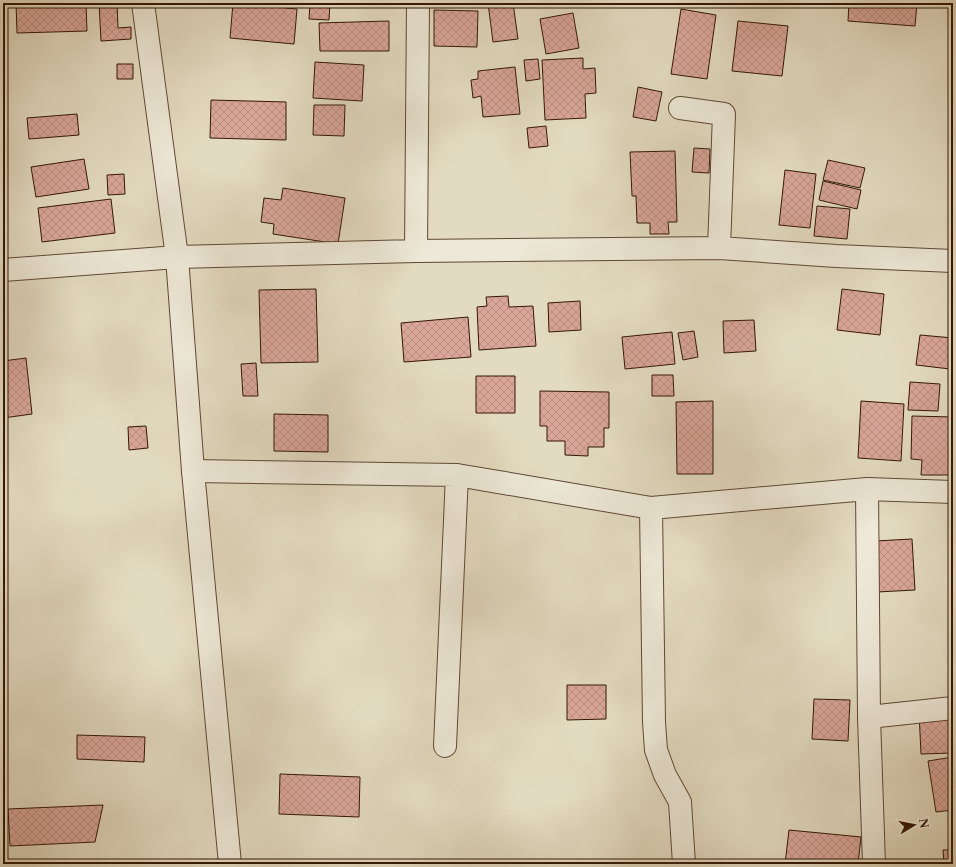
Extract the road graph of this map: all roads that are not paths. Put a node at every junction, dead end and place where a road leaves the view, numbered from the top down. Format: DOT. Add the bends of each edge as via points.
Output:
graph roads {
  1 [pos="143,3"];
  2 [pos="418,3"];
  3 [pos="680,108"];
  4 [pos="719,248"];
  5 [pos="416,251"];
  6 [pos="177,257"];
  7 [pos="953,261"];
  8 [pos="3,270"];
  9 [pos="194,471"];
  10 [pos="457,475"];
  11 [pos="867,489"];
  12 [pos="953,492"];
  13 [pos="651,508"];
  14 [pos="953,708"];
  15 [pos="869,717"];
  16 [pos="445,746"];
  17 [pos="230,864"];
  18 [pos="684,864"];
  19 [pos="874,864"];
  1 -- 6 [label="street"];
  2 -- 5 [label="street"];
  3 -- 4 [label="street" via="724,114"];
  4 -- 5 [label="street"];
  4 -- 7 [label="street"];
  5 -- 6 [label="street"];
  6 -- 8 [label="street"];
  6 -- 9 [label="street"];
  9 -- 10 [label="street"];
  9 -- 17 [label="street"];
  10 -- 13 [label="street"];
  10 -- 16 [label="street"];
  11 -- 12 [label="street"];
  11 -- 13 [label="street"];
  11 -- 15 [label="street"];
  13 -- 18 [label="street" via="656,750 665,775 680,802"];
  14 -- 15 [label="street"];
  15 -- 19 [label="street"];
}
